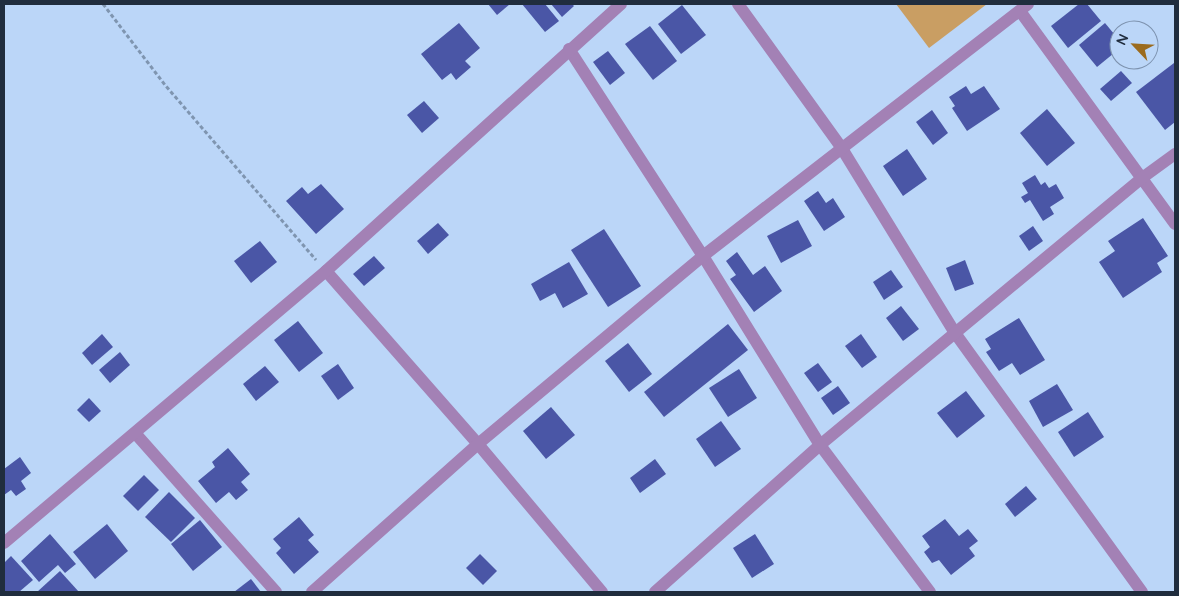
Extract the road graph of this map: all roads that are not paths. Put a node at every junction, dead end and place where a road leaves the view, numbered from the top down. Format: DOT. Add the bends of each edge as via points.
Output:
graph roads {
  1 [pos="621,4"];
  2 [pos="738,4"];
  3 [pos="1024,7"];
  4 [pos="569,49"];
  5 [pos="841,147"];
  6 [pos="1175,154"];
  7 [pos="1142,178"];
  8 [pos="1175,224"];
  9 [pos="703,256"];
  10 [pos="326,272"];
  11 [pos="955,333"];
  12 [pos="135,433"];
  13 [pos="478,444"];
  14 [pos="820,445"];
  15 [pos="4,543"];
  16 [pos="276,592"];
  17 [pos="312,592"];
  18 [pos="602,592"];
  19 [pos="655,592"];
  20 [pos="930,592"];
  21 [pos="1142,592"];
  1 -- 4 [label="street"];
  2 -- 5 [label="street"];
  3 -- 5 [label="street"];
  3 -- 7 [label="street"];
  4 -- 9 [label="street"];
  4 -- 10 [label="street"];
  5 -- 9 [label="street"];
  5 -- 11 [label="street"];
  6 -- 7 [label="street"];
  7 -- 8 [label="street"];
  7 -- 11 [label="street"];
  9 -- 13 [label="street"];
  9 -- 14 [label="street"];
  10 -- 12 [label="street"];
  10 -- 13 [label="street"];
  11 -- 14 [label="street"];
  11 -- 21 [label="street"];
  12 -- 15 [label="street"];
  12 -- 16 [label="street"];
  13 -- 17 [label="street"];
  13 -- 18 [label="street"];
  14 -- 19 [label="street"];
  14 -- 20 [label="street"];
}
